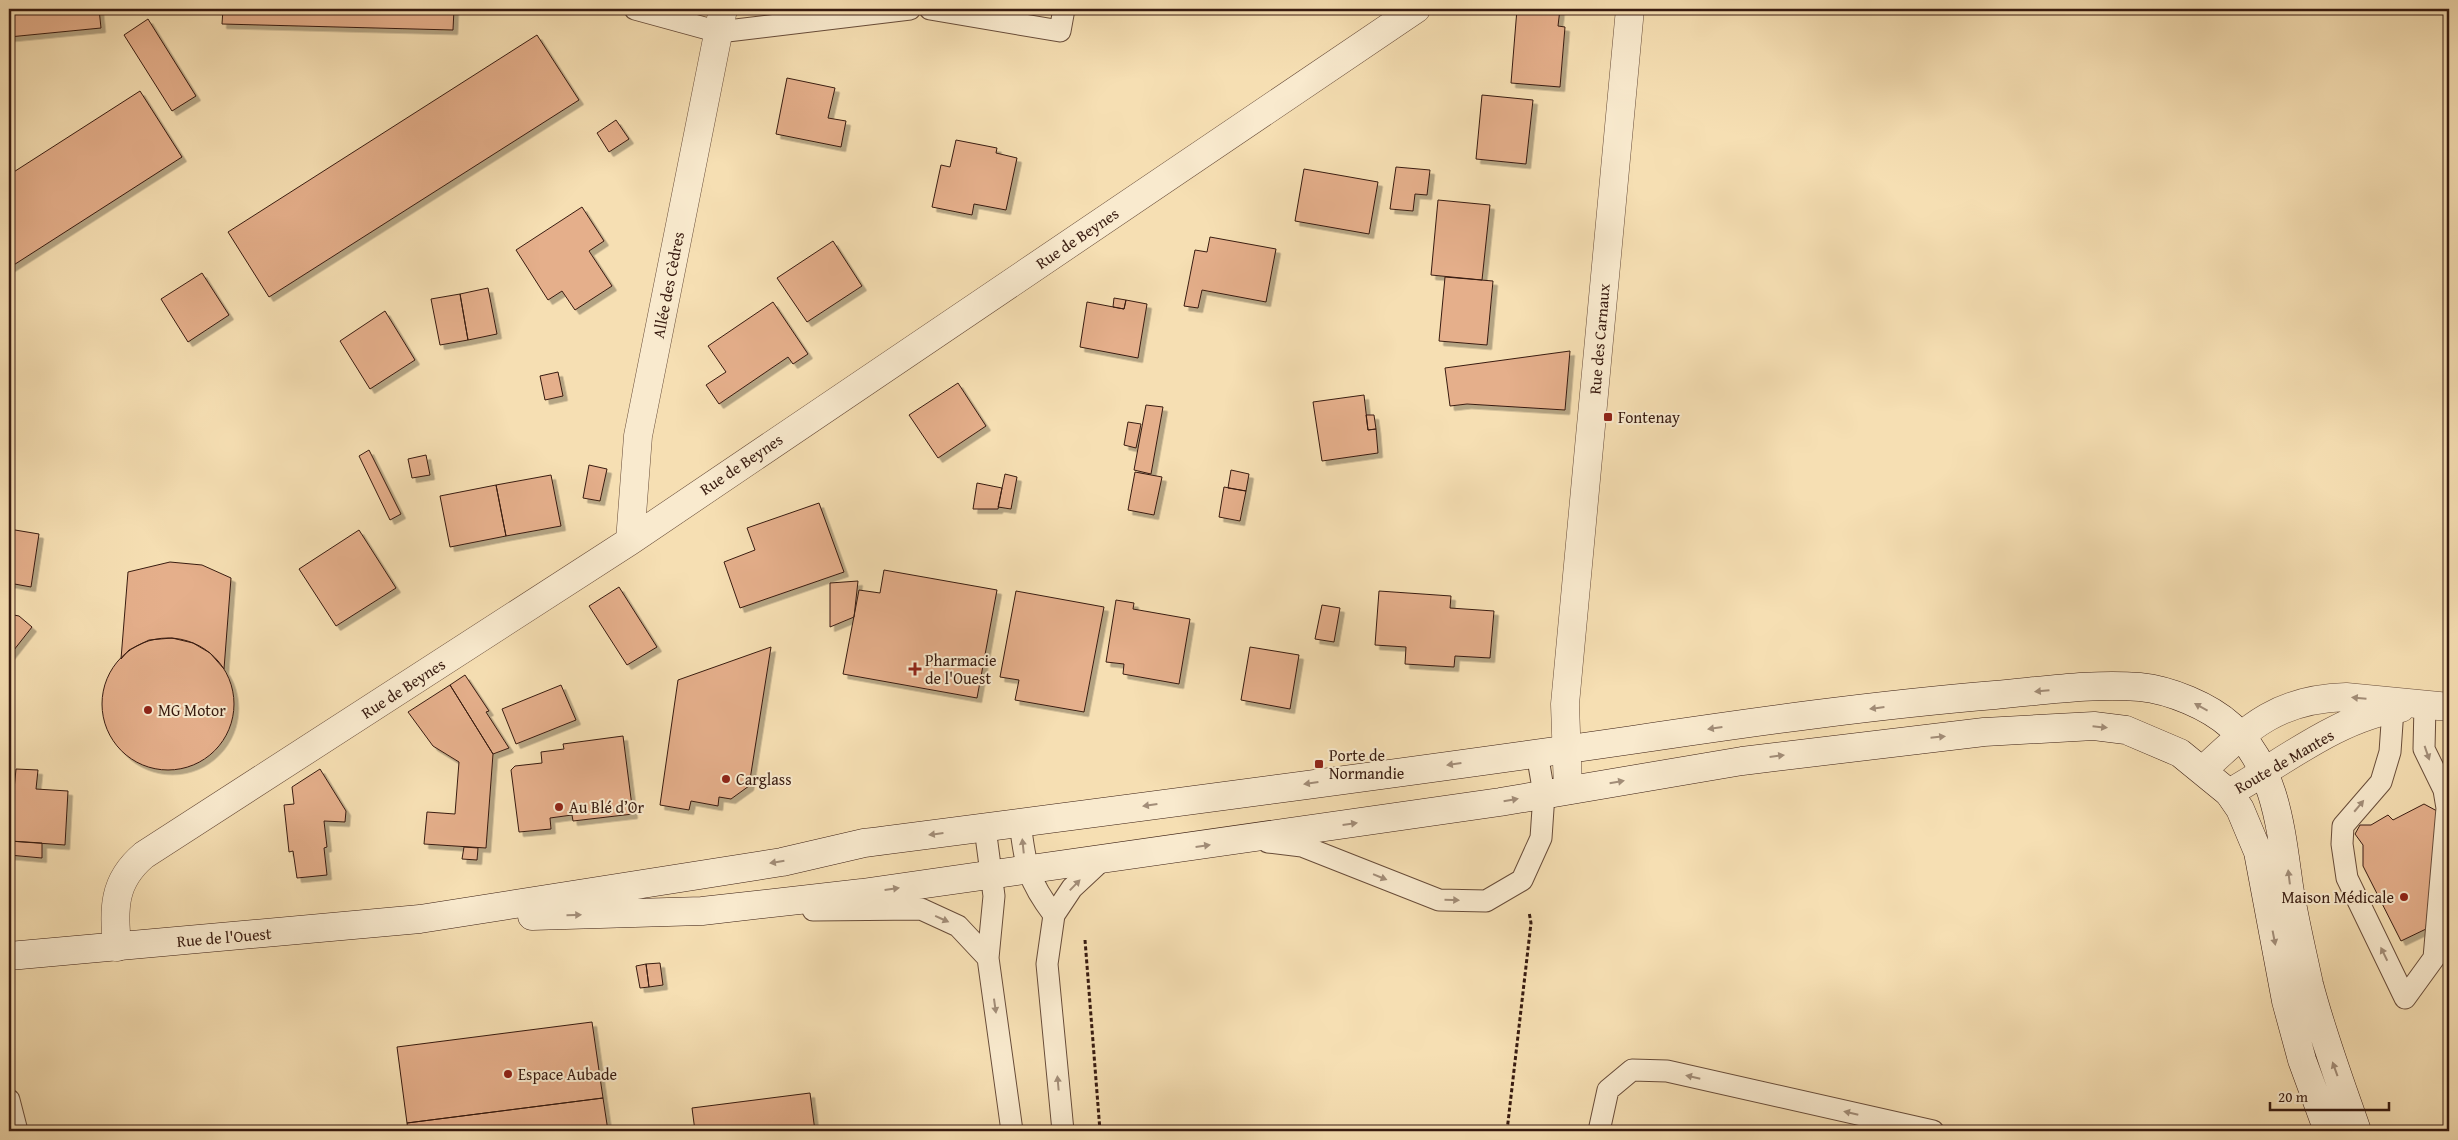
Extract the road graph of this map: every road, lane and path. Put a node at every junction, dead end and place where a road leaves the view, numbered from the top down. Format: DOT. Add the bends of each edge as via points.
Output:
graph roads {
  1 [pos="635,9"];
  2 [pos="910,9"];
  3 [pos="930,9"];
  4 [pos="1064,9"];
  5 [pos="1416,9"];
  6 [pos="1630,9"];
  7 [pos="721,20"];
  8 [pos="630,541"];
  9 [pos="2437,706"];
  10 [pos="2394,709"];
  11 [pos="2240,736"];
  12 [pos="1567,749"];
  13 [pos="1537,753"];
  14 [pos="2203,770"];
  15 [pos="2265,773"];
  16 [pos="1556,792"];
  17 [pos="2229,794"];
  18 [pos="1020,822"];
  19 [pos="985,828"];
  20 [pos="1250,839"];
  21 [pos="1102,860"];
  22 [pos="1027,870"];
  23 [pos="991,875"];
  24 [pos="1522,880"];
  25 [pos="702,912"];
  26 [pos="1054,915"];
  27 [pos="420,919"];
  28 [pos="1084,938"];
  29 [pos="117,947"];
  30 [pos="15,957"];
  31 [pos="988,958"];
  32 [pos="9,1100"];
  33 [pos="18,1131"];
  34 [pos="1012,1131"];
  35 [pos="1063,1131"];
  36 [pos="1100,1131"];
  37 [pos="1507,1131"];
  38 [pos="1599,1131"];
  39 [pos="1933,1131"];
  40 [pos="2328,1131"];
  41 [pos="2357,1131"];
  1 -- 7 [label="lane"];
  2 -- 7 [label="lane"];
  3 -- 4 [label="lane" via="1060,31"];
  5 -- 8 [label="main road, Rue de Beynes"];
  6 -- 12 [label="main road, Rue des Carnaux" via="1566,704"];
  7 -- 8 [label="main road, Allée des Cèdres" via="638,436"];
  8 -- 29 [label="main road, Rue de Beynes" via="144,855 122,880 116,900"];
  9 -- 10 [label="main road, Route de Mantes"];
  9 -- 10 [label="lane, one-way" via="2424,749 2444,790 2447,808 2434,958 2405,998 2347,878 2342,844 2343,826 2381,782 2390,752"];
  9 -- 11 [label="main road, one-way" via="2329,698 2292,706 2261,720"];
  10 -- 15 [label="main road, Route de Mantes" via="2335,730 2296,750"];
  11 -- 12 [label="main road, one-way" via="2221,719 2194,703 2145,688 2115,686 1942,700"];
  11 -- 14 [label="main road"];
  11 -- 15 [label="main road"];
  12 -- 13 [label="main road"];
  12 -- 16 [label="main road, Rue des Carnaux"];
  13 -- 16 [label="lane"];
  13 -- 18 [label="main road, one-way"];
  16 -- 14 [label="main road, one-way" via="1742,761 1910,740 2062,727 2126,730 2180,753"];
  14 -- 17 [label="main road"];
  15 -- 17 [label="main road, Route de Mantes"];
  41 -- 15 [label="main road, one-way" via="2326,1047 2310,987 2283,835"];
  20 -- 16 [label="main road, one-way"];
  16 -- 24 [label="lane" via="1541,838"];
  17 -- 40 [label="main road, one-way" via="2240,809 2258,852 2286,1001 2302,1060"];
  18 -- 19 [label="main road"];
  22 -- 18 [label="lane, one-way"];
  19 -- 23 [label="lane"];
  19 -- 27 [label="main road, one-way" via="864,843 782,862"];
  21 -- 20 [label="main road, one-way"];
  20 -- 24 [label="lane, one-way" via="1302,846 1439,900 1486,901"];
  21 -- 22 [label="main road"];
  26 -- 21 [label="lane, one-way" via="1072,888"];
  22 -- 23 [label="main road"];
  22 -- 26 [label="lane" via="1037,892"];
  25 -- 23 [label="main road, one-way"];
  23 -- 31 [label="lane" via="994,896"];
  24 -- 37 [label="path" via="1531,923"];
  27 -- 25 [label="main road, one-way"];
  25 -- 31 [label="lane, one-way" via="921,909 958,926"];
  35 -- 26 [label="lane, one-way" via="1047,964"];
  27 -- 29 [label="main road, Rue de l'Ouest"];
  28 -- 36 [label="path"];
  29 -- 30 [label="main road, Rue de l'Ouest"];
  31 -- 34 [label="lane, one-way"];
  32 -- 33 [label="lane"];
  39 -- 38 [label="lane, one-way" via="1667,1071 1632,1070 1608,1090"];
}
